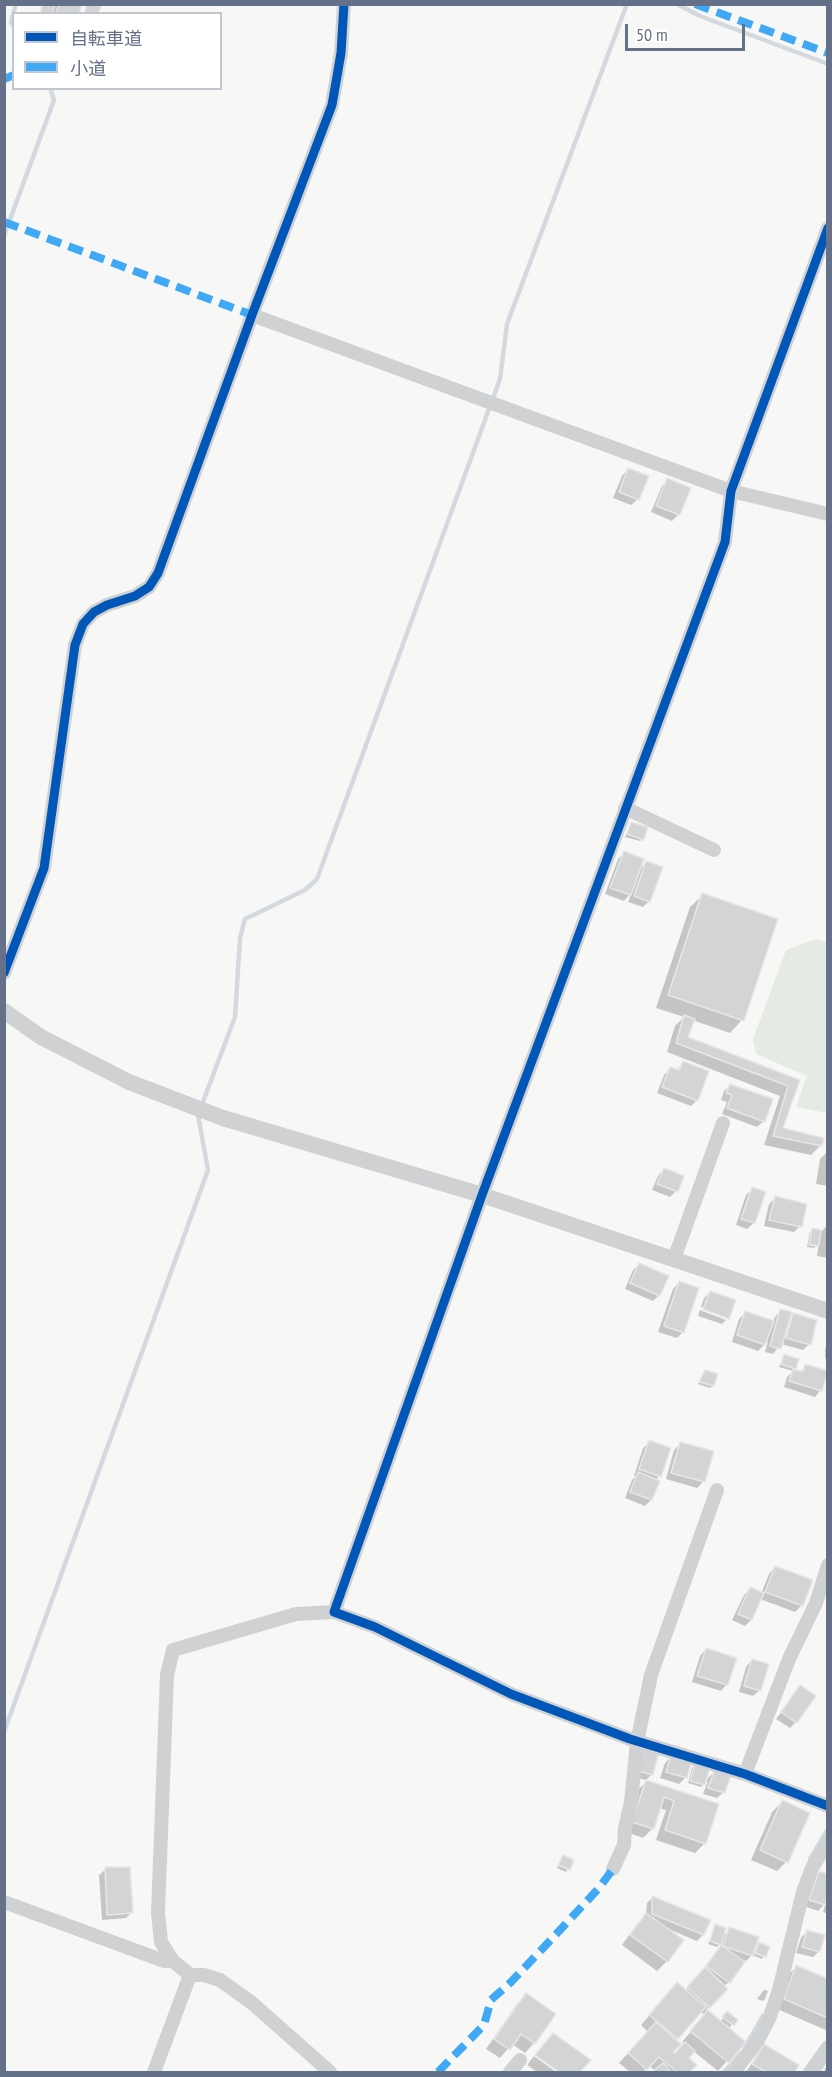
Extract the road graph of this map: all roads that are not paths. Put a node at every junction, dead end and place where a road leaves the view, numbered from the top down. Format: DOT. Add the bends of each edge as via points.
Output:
graph roads {
  1 [pos="344,4"];
  2 [pos="828,228"];
  3 [pos="825,245"];
  4 [pos="252,315"];
  5 [pos="731,491"];
  6 [pos="828,514"];
  7 [pos="625,808"];
  8 [pos="714,850"];
  9 [pos="4,973"];
  10 [pos="4,1011"];
  11 [pos="723,1123"];
  12 [pos="482,1196"];
  13 [pos="675,1259"];
  14 [pos="828,1311"];
  15 [pos="717,1490"];
  16 [pos="828,1565"];
  17 [pos="334,1612"];
  18 [pos="637,1742"];
  19 [pos="745,1774"];
  20 [pos="828,1806"];
  21 [pos="828,1842"];
  22 [pos="613,1869"];
  23 [pos="4,1902"];
  24 [pos="173,1961"];
  25 [pos="190,1975"];
  26 [pos="828,2047"];
  27 [pos="519,2060"];
  28 [pos="154,2073"];
  29 [pos="330,2073"];
  30 [pos="510,2073"];
  31 [pos="734,2073"];
  32 [pos="810,2073"];
  1 -- 4 [label="street" via="332,105"];
  2 -- 3 [label="street"];
  3 -- 5 [label="street"];
  4 -- 5 [label="street"];
  4 -- 9 [label="street" via="158,573 149,587 94,612 82,624 75,645 44,868"];
  5 -- 6 [label="street"];
  5 -- 7 [label="street" via="725,542"];
  7 -- 8 [label="street"];
  7 -- 12 [label="street"];
  10 -- 12 [label="street" via="41,1037 129,1082 223,1118"];
  11 -- 13 [label="street"];
  12 -- 13 [label="street"];
  12 -- 17 [label="street"];
  13 -- 14 [label="street"];
  15 -- 18 [label="street" via="651,1675"];
  16 -- 19 [label="street"];
  17 -- 18 [label="street" via="375,1627 512,1694"];
  17 -- 24 [label="street" via="296,1614 173,1650 167,1675 158,1913 161,1942"];
  18 -- 19 [label="street"];
  18 -- 22 [label="street" via="624,1845"];
  19 -- 20 [label="street"];
  21 -- 31 [label="street" via="803,1892 769,2019"];
  23 -- 24 [label="street"];
  24 -- 25 [label="street"];
  25 -- 28 [label="street"];
  25 -- 29 [label="street" via="220,1980 252,2003"];
  26 -- 32 [label="street"];
  27 -- 30 [label="street"];
}
